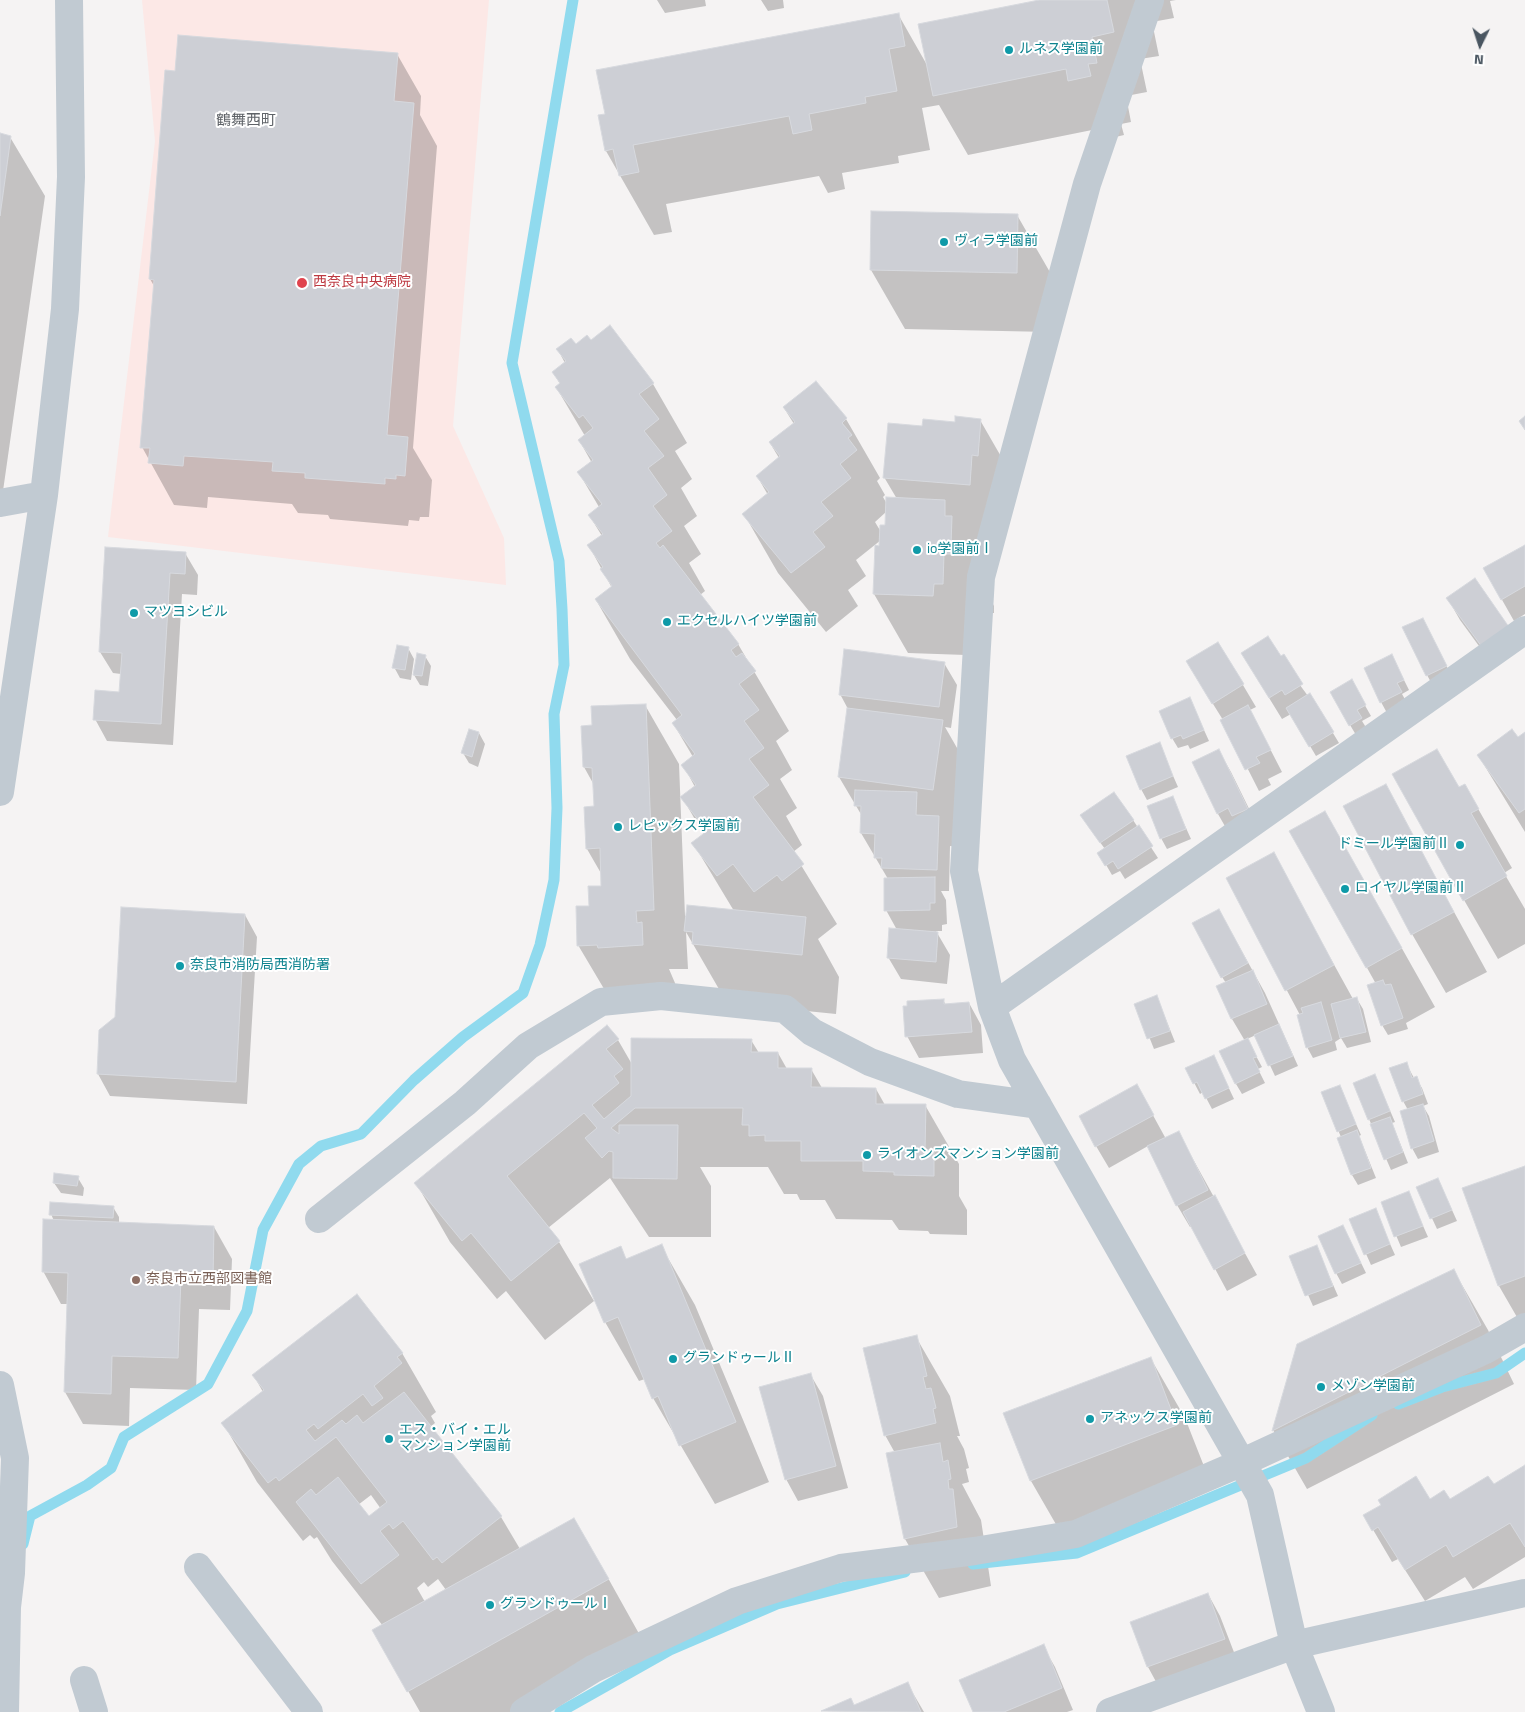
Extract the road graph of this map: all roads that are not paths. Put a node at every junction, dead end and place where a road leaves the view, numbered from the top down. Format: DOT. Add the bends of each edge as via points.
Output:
graph roads {
  1 [pos="69,0"];
  2 [pos="1150,0"];
  3 [pos="44,495"];
  4 [pos="0,503"];
  5 [pos="1525,630"];
  6 [pos="0,792"];
  7 [pos="992,1007"];
  8 [pos="1038,1105"];
  9 [pos="319,1219"];
  10 [pos="1525,1327"];
  11 [pos="0,1386"];
  12 [pos="8,1461"];
  13 [pos="1245,1465"];
  14 [pos="198,1567"];
  15 [pos="1525,1593"];
  16 [pos="1294,1645"];
  17 [pos="84,1680"];
  18 [pos="5,1712"];
  19 [pos="94,1712"];
  20 [pos="309,1712"];
  21 [pos="524,1712"];
  22 [pos="1110,1712"];
  23 [pos="1321,1712"];
  1 -- 3 [label="street" via="71,177 65,309"];
  2 -- 7 [label="street" via="1087,184 981,577 964,871"];
  3 -- 4 [label="street"];
  3 -- 6 [label="street"];
  5 -- 7 [label="street"];
  7 -- 8 [label="street" via="1012,1060"];
  8 -- 9 [label="street" via="958,1094 870,1062 812,1032 785,1009 661,996 601,1002 528,1046 465,1103"];
  8 -- 13 [label="street"];
  10 -- 13 [label="street" via="1487,1349"];
  11 -- 12 [label="street"];
  12 -- 18 [label="street" via="11,1573 7,1607"];
  13 -- 16 [label="street" via="1260,1494"];
  13 -- 21 [label="street" via="1076,1534 841,1568 736,1601 593,1669"];
  14 -- 20 [label="street"];
  15 -- 16 [label="street"];
  16 -- 22 [label="street"];
  16 -- 23 [label="street"];
  17 -- 19 [label="street"];
}
